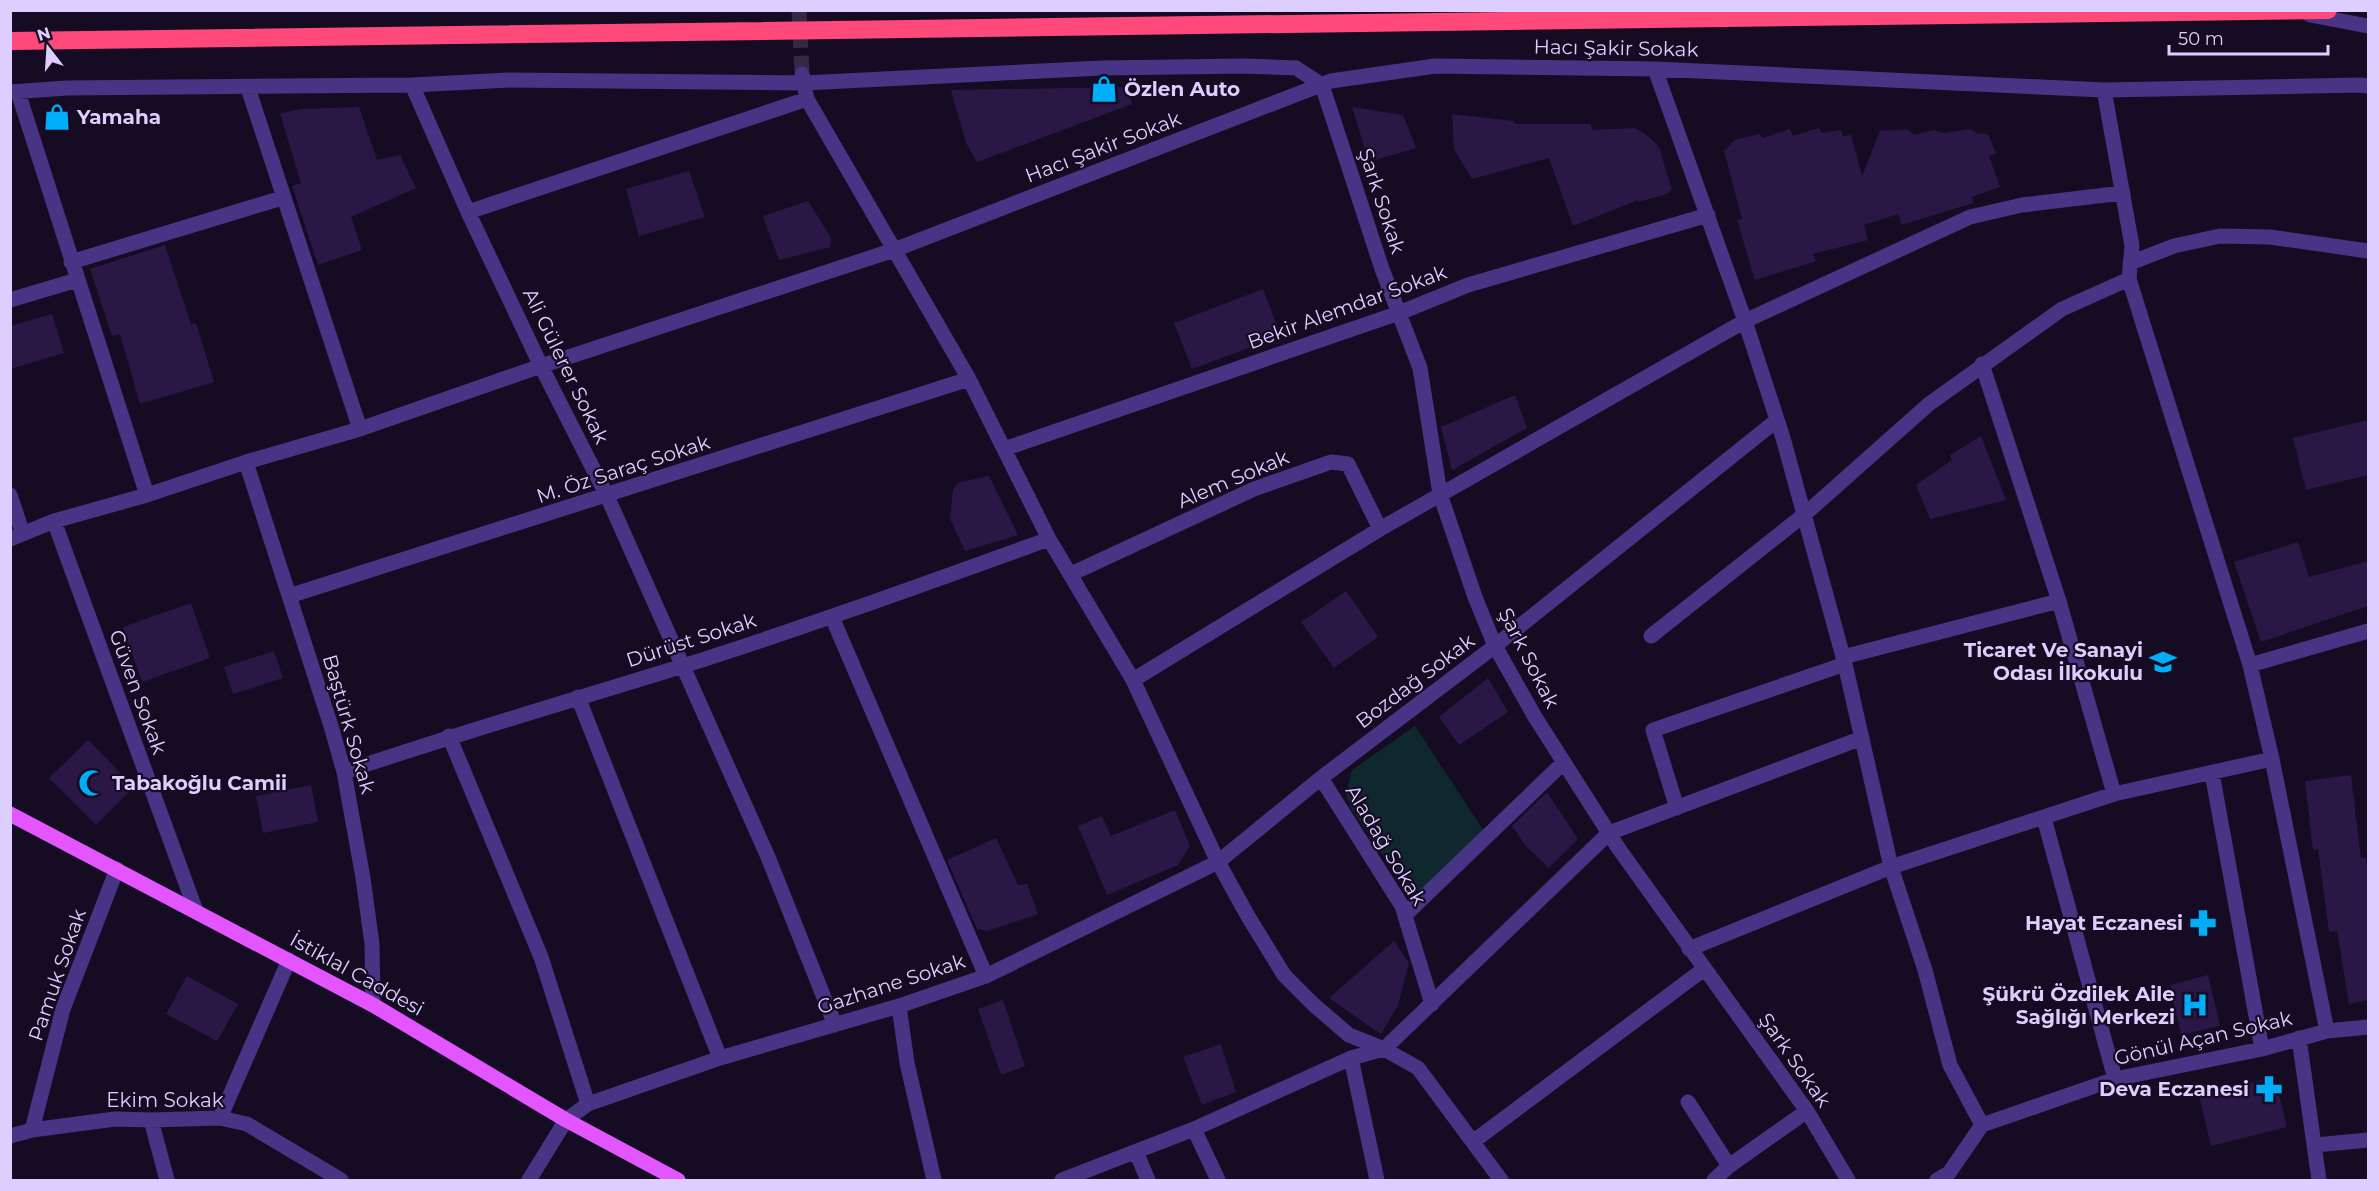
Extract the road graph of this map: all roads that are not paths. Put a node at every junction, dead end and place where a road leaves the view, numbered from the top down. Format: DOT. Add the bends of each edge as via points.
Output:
graph roads {
  1 [pos="2328,10"];
  2 [pos="2286,11"];
  3 [pos="2368,26"];
  4 [pos="10,41"];
  5 [pos="1655,69"];
  6 [pos="803,79"];
  7 [pos="1322,85"];
  8 [pos="412,86"];
  9 [pos="2368,86"];
  10 [pos="248,88"];
  11 [pos="2104,90"];
  12 [pos="14,92"];
  13 [pos="807,99"];
  14 [pos="2123,193"];
  15 [pos="282,198"];
  16 [pos="468,212"];
  17 [pos="1708,215"];
  18 [pos="894,250"];
  19 [pos="2368,251"];
  20 [pos="71,262"];
  21 [pos="2130,271"];
  22 [pos="77,280"];
  23 [pos="10,300"];
  24 [pos="1399,313"];
  25 [pos="1745,321"];
  26 [pos="1982,364"];
  27 [pos="542,366"];
  28 [pos="969,379"];
  29 [pos="1777,420"];
  30 [pos="360,429"];
  31 [pos="1004,449"];
  32 [pos="246,462"];
  33 [pos="1440,494"];
  34 [pos="10,495"];
  35 [pos="147,495"];
  36 [pos="608,496"];
  37 [pos="1805,514"];
  38 [pos="54,521"];
  39 [pos="1380,529"];
  40 [pos="17,537"];
  41 [pos="1049,539"];
  42 [pos="1071,574"];
  43 [pos="289,597"];
  44 [pos="2059,601"];
  45 [pos="832,617"];
  46 [pos="2368,631"];
  47 [pos="1651,636"];
  48 [pos="1495,646"];
  49 [pos="1844,660"];
  50 [pos="2250,665"];
  51 [pos="683,666"];
  52 [pos="1133,680"];
  53 [pos="578,698"];
  54 [pos="449,736"];
  55 [pos="1862,738"];
  56 [pos="2272,759"];
  57 [pos="1564,762"];
  58 [pos="344,772"];
  59 [pos="2212,773"];
  60 [pos="1322,778"];
  61 [pos="2114,794"];
  62 [pos="1677,808"];
  63 [pos="10,814"];
  64 [pos="2044,818"];
  65 [pos="1609,833"];
  66 [pos="1218,862"];
  67 [pos="1891,867"];
  68 [pos="117,869"];
  69 [pos="196,911"];
  70 [pos="1405,915"];
  71 [pos="1689,949"];
  72 [pos="289,960"];
  73 [pos="1704,969"];
  74 [pos="986,976"];
  75 [pos="1432,1004"];
  76 [pos="373,1005"];
  77 [pos="899,1006"];
  78 [pos="835,1025"];
  79 [pos="2368,1027"];
  80 [pos="2327,1031"];
  81 [pos="2299,1038"];
  82 [pos="1384,1049"];
  83 [pos="2262,1049"];
  84 [pos="720,1058"];
  85 [pos="1351,1058"];
  86 [pos="2115,1079"];
  87 [pos="1688,1102"];
  88 [pos="588,1104"];
  89 [pos="1807,1112"];
  90 [pos="220,1118"];
  91 [pos="151,1120"];
  92 [pos="566,1120"];
  93 [pos="1982,1125"];
  94 [pos="1194,1129"];
  95 [pos="32,1130"];
  96 [pos="10,1136"];
  97 [pos="2368,1140"];
  98 [pos="1474,1141"];
  99 [pos="2314,1145"];
  100 [pos="1136,1152"];
  101 [pos="1729,1166"];
  102 [pos="167,1180"];
  103 [pos="341,1180"];
  104 [pos="529,1180"];
  105 [pos="678,1180"];
  106 [pos="934,1180"];
  107 [pos="1062,1180"];
  108 [pos="1148,1180"];
  109 [pos="1218,1180"];
  110 [pos="1377,1180"];
  111 [pos="1501,1180"];
  112 [pos="1714,1180"];
  113 [pos="1848,1180"];
  114 [pos="1937,1180"];
  115 [pos="2319,1180"];
  1 -- 2 [label="highway"];
  2 -- 3 [label="street"];
  2 -- 4 [label="highway"];
  5 -- 7 [label="street, Hacı Şakir Sokak" via="1435,66"];
  5 -- 11 [label="street, Hacı Şakir Sokak"];
  5 -- 17 [label="street"];
  6 -- 7 [label="street" via="1244,66 1296,68"];
  6 -- 8 [label="street" via="509,80"];
  6 -- 13 [label="street"];
  7 -- 18 [label="street, Hacı Şakir Sokak"];
  7 -- 24 [label="street, Şark Sokak"];
  8 -- 10 [label="street"];
  8 -- 16 [label="street, Ali Gülerer Sokak"];
  9 -- 11 [label="street, Hacı Şakir Sokak"];
  10 -- 12 [label="street" via="67,88"];
  10 -- 15 [label="street"];
  11 -- 14 [label="street"];
  12 -- 20 [label="street"];
  13 -- 16 [label="street"];
  13 -- 18 [label="street"];
  14 -- 21 [label="street" via="2132,246"];
  14 -- 25 [label="street" via="2022,205 1970,217"];
  15 -- 20 [label="street"];
  15 -- 30 [label="street"];
  16 -- 27 [label="street, Ali Gülerer Sokak"];
  17 -- 24 [label="street, Bekir Alemdar Sokak" via="1468,285"];
  17 -- 25 [label="street"];
  18 -- 27 [label="street, Hacı Şakir Sokak"];
  18 -- 28 [label="street"];
  19 -- 21 [label="street" via="2270,237 2220,236 2174,246"];
  20 -- 22 [label="street"];
  21 -- 26 [label="street" via="2062,309"];
  21 -- 50 [label="street"];
  22 -- 23 [label="street"];
  22 -- 35 [label="street"];
  24 -- 31 [label="street, Bekir Alemdar Sokak"];
  24 -- 33 [label="street, Şark Sokak" via="1419,368"];
  25 -- 29 [label="street"];
  25 -- 33 [label="street"];
  26 -- 37 [label="street" via="1929,404"];
  26 -- 44 [label="street"];
  27 -- 30 [label="street, Hacı Şakir Sokak"];
  27 -- 36 [label="street, Ali Gülerer Sokak"];
  28 -- 31 [label="street"];
  28 -- 36 [label="street, M. Öz Saraç Sokak"];
  29 -- 37 [label="street"];
  29 -- 48 [label="street, Bozdağ Sokak"];
  30 -- 32 [label="street, Hacı Şakir Sokak"];
  31 -- 41 [label="street"];
  32 -- 35 [label="street, Hacı Şakir Sokak"];
  32 -- 43 [label="street, Baştürk Sokak"];
  33 -- 39 [label="street"];
  33 -- 48 [label="street, Şark Sokak"];
  34 -- 40 [label="street"];
  35 -- 38 [label="street, Hacı Şakir Sokak"];
  36 -- 43 [label="street, M. Öz Saraç Sokak"];
  36 -- 51 [label="street, Ali Gülerer Sokak"];
  37 -- 47 [label="street"];
  37 -- 49 [label="street"];
  38 -- 40 [label="street, Hacı Şakir Sokak"];
  38 -- 69 [label="street, Güven Sokak"];
  39 -- 42 [label="street, Alem Sokak" via="1348,464 1331,462 1254,489"];
  39 -- 52 [label="street"];
  41 -- 42 [label="street"];
  41 -- 45 [label="street, Dürüst Sokak"];
  42 -- 52 [label="street"];
  43 -- 58 [label="street, Baştürk Sokak"];
  44 -- 49 [label="street"];
  44 -- 61 [label="street"];
  45 -- 51 [label="street, Dürüst Sokak"];
  45 -- 74 [label="street"];
  46 -- 50 [label="street"];
  48 -- 57 [label="street, Şark Sokak"];
  48 -- 60 [label="street, Bozdağ Sokak"];
  49 -- 55 [label="street"];
  49 -- 62 [label="street" via="1653,730"];
  50 -- 56 [label="street"];
  51 -- 53 [label="street, Dürüst Sokak"];
  51 -- 78 [label="street, Ali Gülerer Sokak" via="768,857"];
  52 -- 66 [label="street"];
  53 -- 54 [label="street, Dürüst Sokak"];
  53 -- 84 [label="street"];
  54 -- 58 [label="street, Dürüst Sokak"];
  54 -- 88 [label="street" via="541,957"];
  55 -- 62 [label="street"];
  55 -- 67 [label="street"];
  56 -- 59 [label="street"];
  56 -- 80 [label="street"];
  57 -- 65 [label="street, Şark Sokak"];
  57 -- 70 [label="street"];
  58 -- 76 [label="street, Baştürk Sokak" via="372,944"];
  59 -- 61 [label="street"];
  59 -- 83 [label="street"];
  60 -- 66 [label="street, Bozdağ Sokak"];
  60 -- 70 [label="street, Aladağ Sokak"];
  61 -- 64 [label="street"];
  62 -- 65 [label="street"];
  63 -- 68 [label="main road, İstiklal Caddesi"];
  64 -- 67 [label="street"];
  64 -- 86 [label="street"];
  65 -- 71 [label="street, Şark Sokak"];
  65 -- 75 [label="street"];
  66 -- 74 [label="street, Gazhane Sokak"];
  66 -- 82 [label="street" via="1284,975 1349,1035"];
  67 -- 71 [label="street"];
  67 -- 93 [label="street" via="1925,970 1950,1065"];
  68 -- 69 [label="main road, İstiklal Caddesi"];
  68 -- 95 [label="street, Pamuk Sokak" via="63,1010"];
  69 -- 72 [label="main road, İstiklal Caddesi"];
  70 -- 75 [label="street, Aladağ Sokak"];
  71 -- 73 [label="street, Şark Sokak"];
  72 -- 76 [label="main road, İstiklal Caddesi"];
  72 -- 90 [label="street"];
  73 -- 89 [label="street, Şark Sokak"];
  73 -- 98 [label="street"];
  74 -- 77 [label="street, Gazhane Sokak"];
  75 -- 82 [label="street"];
  76 -- 92 [label="main road, İstiklal Caddesi"];
  77 -- 78 [label="street, Gazhane Sokak"];
  77 -- 106 [label="street" via="907,1063"];
  78 -- 84 [label="street, Gazhane Sokak"];
  79 -- 80 [label="street, Gönül Açan Sokak"];
  80 -- 81 [label="street, Gönül Açan Sokak"];
  81 -- 83 [label="street, Gönül Açan Sokak"];
  81 -- 99 [label="street"];
  82 -- 85 [label="street"];
  82 -- 98 [label="street" via="1418,1068"];
  83 -- 86 [label="street, Gönül Açan Sokak"];
  84 -- 88 [label="street, Gazhane Sokak"];
  85 -- 94 [label="street"];
  85 -- 110 [label="street"];
  86 -- 93 [label="street, Gönül Açan Sokak"];
  87 -- 101 [label="street"];
  88 -- 92 [label="street, Gazhane Sokak"];
  89 -- 101 [label="street"];
  89 -- 113 [label="street, Şark Sokak"];
  90 -- 91 [label="street, Ekim Sokak"];
  90 -- 103 [label="street, Ekim Sokak" via="247,1125"];
  91 -- 95 [label="street, Ekim Sokak" via="115,1119"];
  91 -- 102 [label="street"];
  92 -- 104 [label="street"];
  92 -- 105 [label="main road, İstiklal Caddesi"];
  93 -- 114 [label="street" via="1949,1173"];
  94 -- 100 [label="street"];
  94 -- 109 [label="street"];
  95 -- 96 [label="street, Ekim Sokak"];
  97 -- 99 [label="street"];
  98 -- 111 [label="street"];
  99 -- 115 [label="street"];
  100 -- 107 [label="street"];
  100 -- 108 [label="street"];
  101 -- 112 [label="street"];
}
